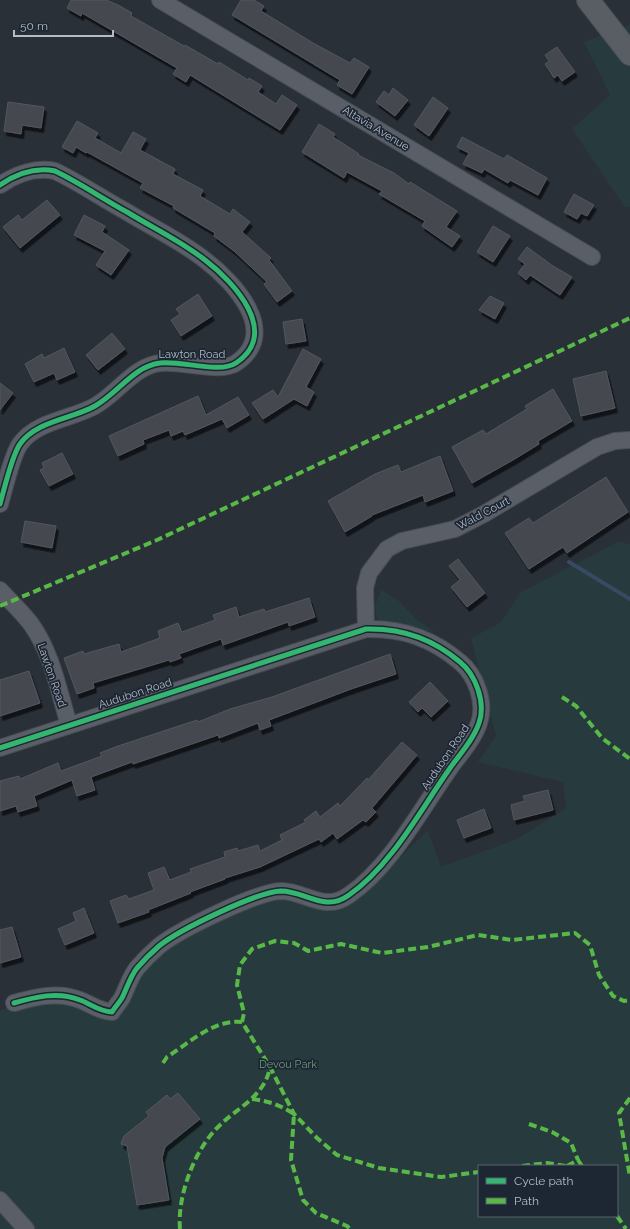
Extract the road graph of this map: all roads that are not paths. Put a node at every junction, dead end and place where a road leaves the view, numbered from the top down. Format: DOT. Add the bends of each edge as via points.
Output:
graph roads {
  1 [pos="160,0"];
  2 [pos="588,0"];
  3 [pos="630,54"];
  4 [pos="0,186"];
  5 [pos="592,256"];
  6 [pos="630,440"];
  7 [pos="0,504"];
  8 [pos="0,590"];
  9 [pos="366,629"];
  10 [pos="69,725"];
  11 [pos="0,748"];
  12 [pos="14,1003"];
  13 [pos="0,1200"];
  14 [pos="26,1229"];
  1 -- 5 [label="street, Altavia Avenue"];
  2 -- 3 [label="main road"];
  4 -- 7 [label="street, Lawton Road" via="33,170 55,171 182,245 205,260 232,285 252,315 255,338 244,356 234,364 220,367 168,362 147,366 134,374 108,399 81,414 37,428 20,444"];
  6 -- 9 [label="street, Wald Court" via="615,440 597,447 455,529 402,541 387,549 369,573 365,588"];
  8 -- 10 [label="street, Lawton Road" via="31,624 39,637"];
  9 -- 10 [label="street, Audubon Road"];
  9 -- 12 [label="street, Audubon Road" via="389,629 409,633 435,645 461,662 472,678 482,707 479,723 469,743 409,830 373,875 342,899 323,903 282,891 260,895 193,925 159,946 138,968 112,1012 101,1011 69,996 34,997"];
  10 -- 11 [label="street, Audubon Road"];
  13 -- 14 [label="street"];
}
